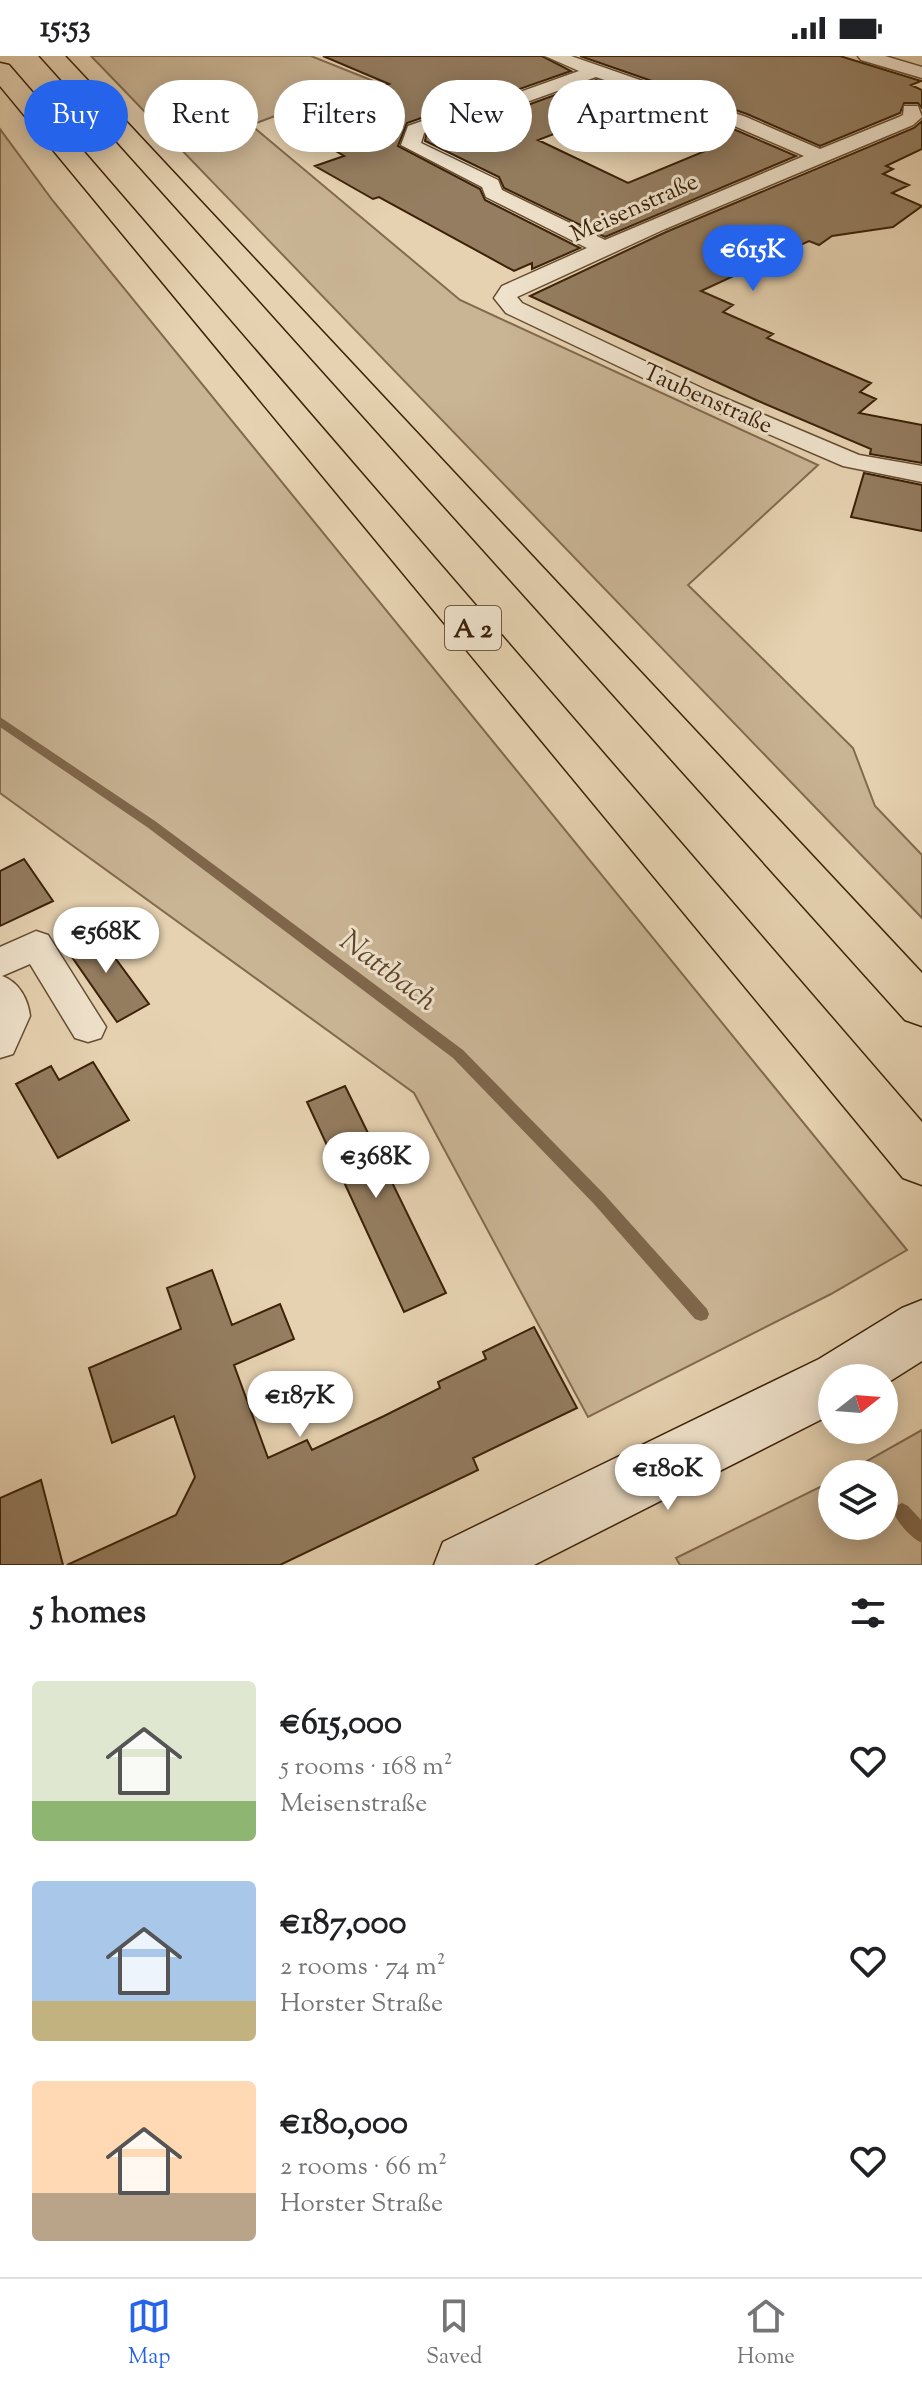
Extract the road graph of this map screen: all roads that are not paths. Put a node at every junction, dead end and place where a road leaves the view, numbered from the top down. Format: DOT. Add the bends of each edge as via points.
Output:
graph roads {
  1 [pos="554,56"];
  2 [pos="867,56"];
  3 [pos="63,69"];
  4 [pos="596,71"];
  5 [pos="922,73"];
  6 [pos="9,81"];
  7 [pos="911,110"];
  8 [pos="818,155"];
  9 [pos="604,248"];
  10 [pos="505,298"];
  11 [pos="922,474"];
  12 [pos="0,963"];
  13 [pos="0,990"];
  14 [pos="922,1006"];
  15 [pos="88,1027"];
  16 [pos="0,1043"];
  17 [pos="922,1161"];
  18 [pos="922,1328"];
  19 [pos="864,1364"];
  20 [pos="818,1390"];
  21 [pos="466,1565"];
  1 -- 4 [label="street"];
  2 -- 5 [label="street"];
  3 -- 14 [label="highway, A 2"];
  4 -- 8 [label="street"];
  4 -- 9 [label="street" via="415,130 411,145"];
  6 -- 17 [label="highway, A 2"];
  7 -- 8 [label="street, Meisenstraße" via="913,117 906,121"];
  8 -- 9 [label="street, Meisenstraße"];
  9 -- 10 [label="street, Meisenstraße"];
  10 -- 11 [label="street, Taubenstraße" via="514,308 671,382 852,461"];
  12 -- 15 [label="street" via="36,945"];
  13 -- 16 [label="street" via="14,1014"];
  18 -- 19 [label="main road"];
  20 -- 21 [label="main road"];
}
